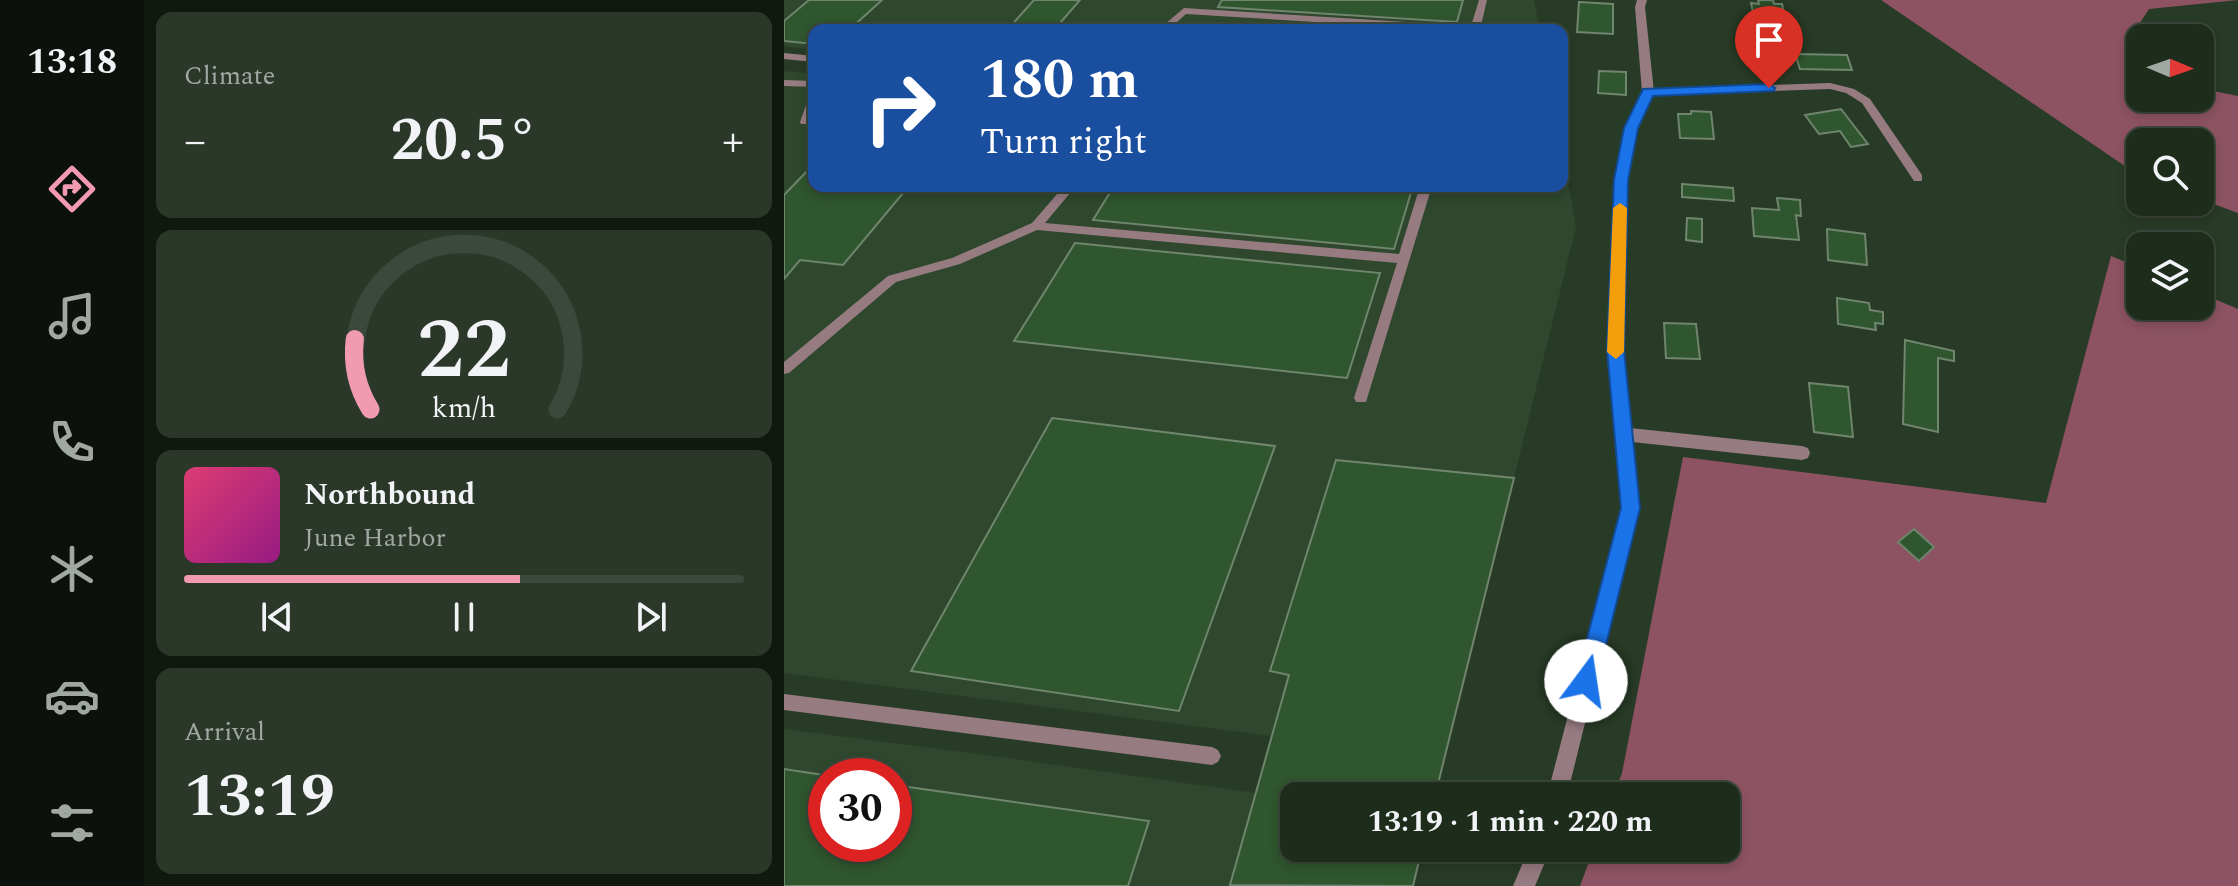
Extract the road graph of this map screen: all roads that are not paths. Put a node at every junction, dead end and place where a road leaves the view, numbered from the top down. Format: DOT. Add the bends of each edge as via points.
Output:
graph roads {
  1 [pos="1483,0"];
  2 [pos="1642,0"];
  3 [pos="1170,24"];
  4 [pos="1383,24"];
  5 [pos="1477,24"];
  6 [pos="784,56"];
  7 [pos="808,58"];
  8 [pos="784,83"];
  9 [pos="808,84"];
  10 [pos="1648,92"];
  11 [pos="808,114"];
  12 [pos="805,122"];
  13 [pos="1918,178"];
  14 [pos="1065,192"];
  15 [pos="1424,192"];
  16 [pos="1036,226"];
  17 [pos="1404,259"];
  18 [pos="784,369"];
  19 [pos="1361,398"];
  20 [pos="1622,434"];
  21 [pos="1802,453"];
  22 [pos="784,702"];
  23 [pos="1212,756"];
  24 [pos="1561,782"];
  25 [pos="1534,862"];
  26 [pos="1524,886"];
  1 -- 5 [label="lane"];
  2 -- 10 [label="street"];
  3 -- 4 [label="lane" via="1184,11"];
  6 -- 7 [label="lane"];
  8 -- 9 [label="lane"];
  10 -- 13 [label="lane" via="1830,86 1850,91 1866,101"];
  10 -- 20 [label="street" via="1631,128 1621,180 1615,350"];
  11 -- 12 [label="lane"];
  14 -- 16 [label="lane"];
  15 -- 17 [label="lane"];
  16 -- 17 [label="lane"];
  16 -- 18 [label="lane" via="956,261 892,279"];
  17 -- 19 [label="lane"];
  20 -- 21 [label="street"];
  20 -- 24 [label="street" via="1630,508"];
  22 -- 23 [label="lane"];
  25 -- 26 [label="street"];
}
